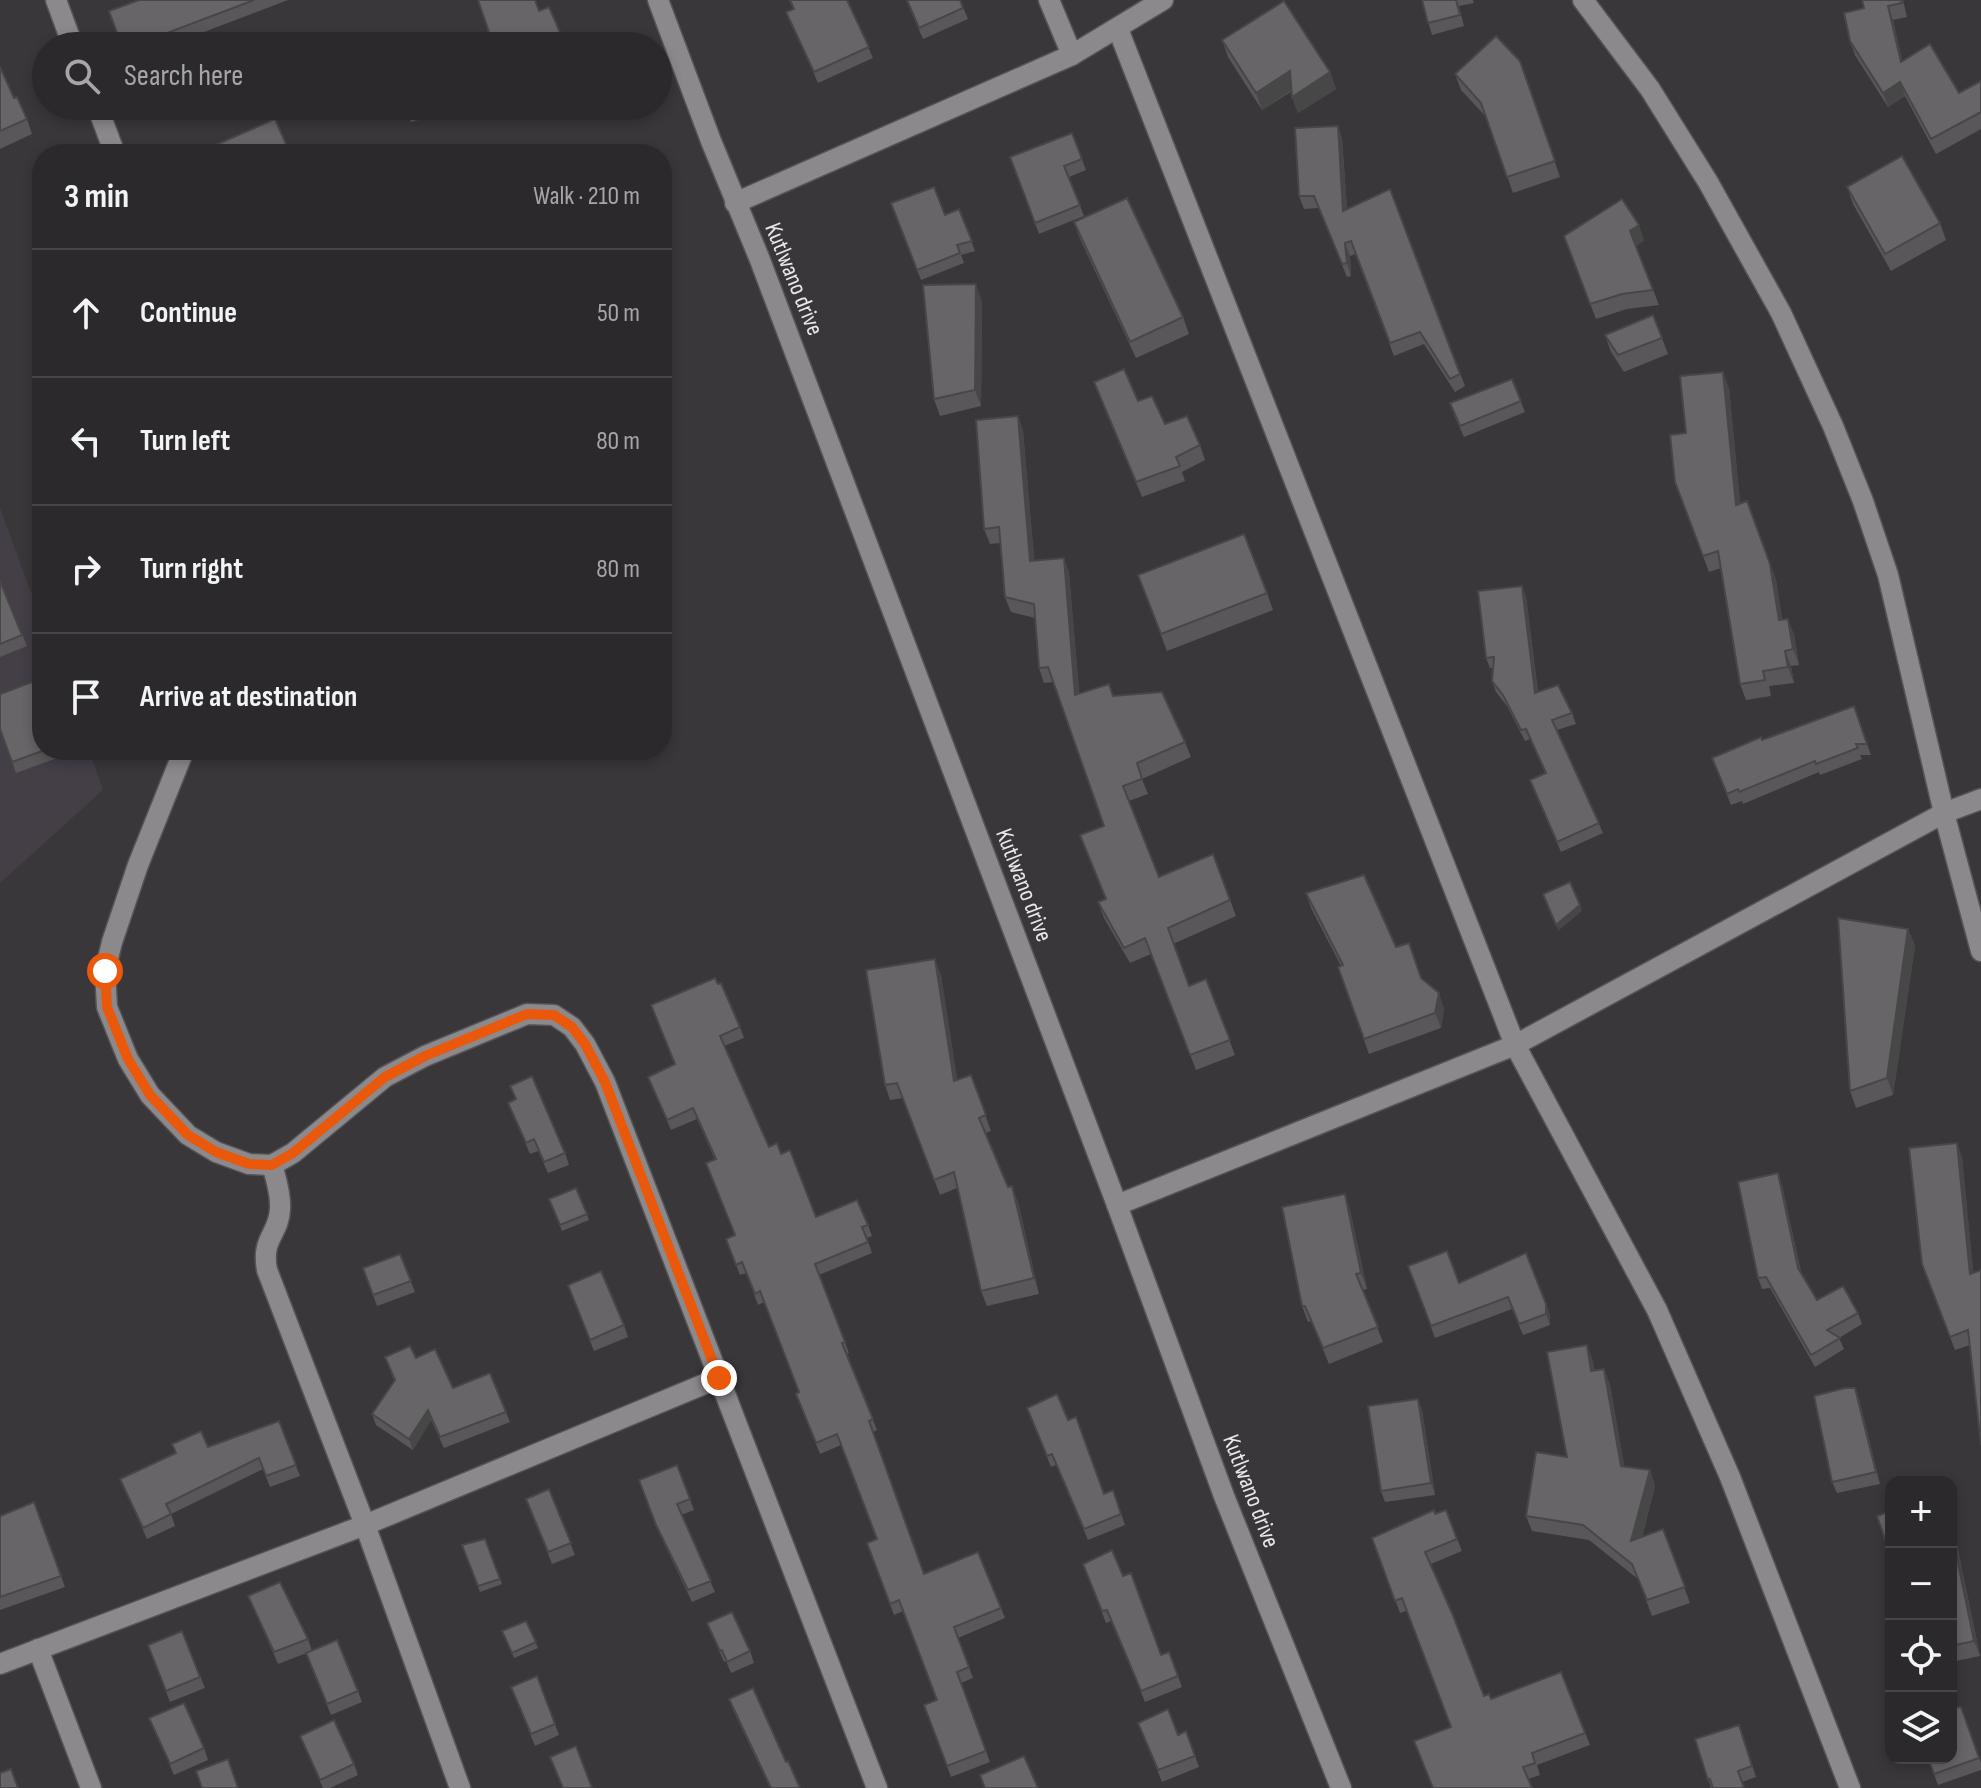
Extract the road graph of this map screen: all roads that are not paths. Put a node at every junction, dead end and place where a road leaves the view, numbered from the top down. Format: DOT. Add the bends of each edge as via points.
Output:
graph roads {
  1 [pos="56,0"];
  2 [pos="658,0"];
  3 [pos="1049,0"];
  4 [pos="1163,0"];
  5 [pos="1583,0"];
  6 [pos="1118,29"];
  7 [pos="68,32"];
  8 [pos="670,32"];
  9 [pos="672,37"];
  10 [pos="1072,55"];
  11 [pos="102,120"];
  12 [pos="111,144"];
  13 [pos="735,203"];
  14 [pos="180,760"];
  15 [pos="1981,799"];
  16 [pos="1944,813"];
  17 [pos="1981,951"];
  18 [pos="1515,1045"];
  19 [pos="272,1165"];
  20 [pos="1117,1205"];
  21 [pos="719,1378"];
  22 [pos="365,1525"];
  23 [pos="38,1649"];
  24 [pos="0,1664"];
  25 [pos="1336,1787"];
  26 [pos="91,1788"];
  27 [pos="460,1788"];
  28 [pos="877,1788"];
  29 [pos="1850,1788"];
  1 -- 7 [label="street"];
  2 -- 8 [label="street, Kutlwano drive"];
  3 -- 10 [label="street"];
  4 -- 6 [label="street"];
  5 -- 16 [label="street" via="1650,89 1708,182 1781,313 1833,426 1888,575"];
  6 -- 10 [label="street"];
  6 -- 18 [label="street"];
  9 -- 13 [label="street, Kutlwano drive"];
  10 -- 13 [label="street"];
  11 -- 12 [label="street"];
  13 -- 20 [label="street, Kutlwano drive"];
  14 -- 19 [label="street" via="112,942 105,971 107,1007 150,1095 188,1135 249,1164"];
  15 -- 16 [label="street"];
  16 -- 17 [label="street"];
  16 -- 18 [label="street"];
  18 -- 20 [label="street"];
  18 -- 29 [label="street" via="1657,1310 1730,1477"];
  19 -- 21 [label="street" via="385,1077 527,1014 554,1015 585,1044 605,1082"];
  19 -- 22 [label="street" via="280,1209 266,1243 267,1270"];
  20 -- 25 [label="street, Kutlwano drive"];
  21 -- 22 [label="street"];
  21 -- 28 [label="street"];
  22 -- 23 [label="street"];
  22 -- 27 [label="street"];
  23 -- 24 [label="street"];
  23 -- 26 [label="street"];
}
